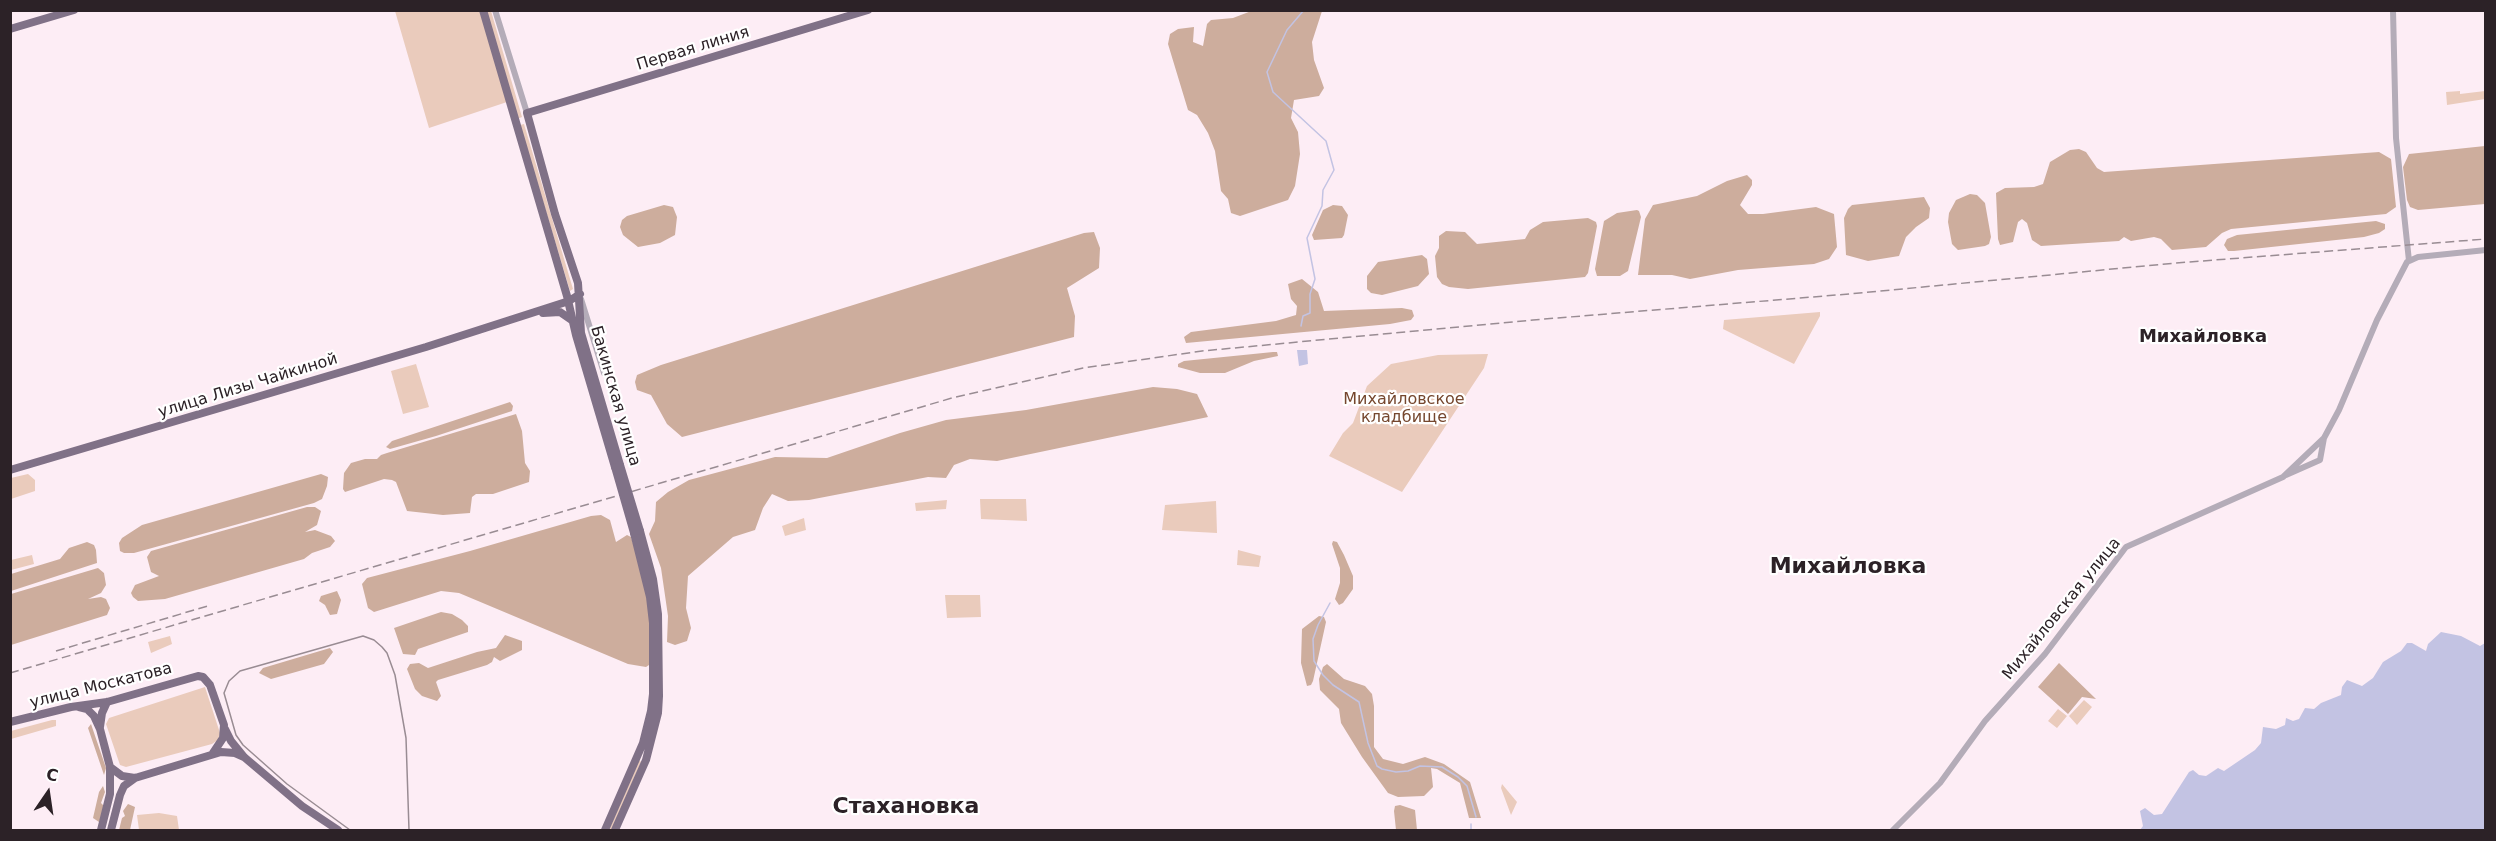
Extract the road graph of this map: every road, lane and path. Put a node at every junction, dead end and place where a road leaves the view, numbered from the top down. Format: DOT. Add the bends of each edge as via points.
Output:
graph roads {
  1 [pos="74,10"];
  2 [pos="483,10"];
  3 [pos="495,10"];
  4 [pos="868,10"];
  5 [pos="2393,10"];
  6 [pos="10,29"];
  7 [pos="527,113"];
  8 [pos="2486,250"];
  9 [pos="2409,261"];
  10 [pos="580,294"];
  11 [pos="568,301"];
  12 [pos="573,321"];
  13 [pos="492,326"];
  14 [pos="604,373"];
  15 [pos="2324,438"];
  16 [pos="617,466"];
  17 [pos="10,471"];
  18 [pos="2283,477"];
  19 [pos="107,702"];
  20 [pos="71,707"];
  21 [pos="10,723"];
  22 [pos="224,725"];
  23 [pos="100,729"];
  24 [pos="213,753"];
  25 [pos="244,757"];
  26 [pos="641,758"];
  27 [pos="110,766"];
  28 [pos="135,778"];
  29 [pos="101,831"];
  30 [pos="111,831"];
  31 [pos="338,831"];
  32 [pos="605,831"];
  33 [pos="615,831"];
  34 [pos="1893,831"];
  1 -- 6 [label="main road"];
  2 -- 11 [label="main road, Бакинская улица"];
  3 -- 7 [label="street, Бакинская улица"];
  4 -- 7 [label="main road, Первая линия"];
  5 -- 9 [label="street" via="2396,138"];
  7 -- 10 [label="main road, Бакинская улица"];
  8 -- 9 [label="street" via="2418,256"];
  9 -- 15 [label="street, Михайловская улица" via="2377,320"];
  10 -- 11 [label="main road, улица Лизы Чайкиной"];
  10 -- 14 [label="street"];
  10 -- 16 [label="main road, Бакинская улица" via="581,333"];
  11 -- 12 [label="main road, Бакинская улица"];
  11 -- 13 [label="main road, улица Лизы Чайкиной"];
  12 -- 13 [label="main road, улица Лизы Чайкиной" via="556,311"];
  12 -- 16 [label="main road, Бакинская улица"];
  13 -- 17 [label="main road, улица Лизы Чайкиной"];
  15 -- 18 [label="street, Михайловская улица"];
  15 -- 18 [label="street, Михайловская улица" via="2320,460"];
  16 -- 26 [label="main road, Бакинская улица, bridge" via="653,579 659,625 658,713"];
  18 -- 34 [label="street, Михайловская улица" via="2126,547 2046,654 1985,721 1940,783"];
  19 -- 20 [label="main road, улица Москатова"];
  19 -- 22 [label="main road, улица Москатова" via="198,676 210,685"];
  19 -- 23 [label="main road"];
  20 -- 21 [label="main road, улица Москатова"];
  20 -- 23 [label="main road" via="90,711"];
  22 -- 24 [label="main road" via="223,738"];
  22 -- 25 [label="main road"];
  23 -- 27 [label="main road"];
  24 -- 25 [label="main road"];
  24 -- 28 [label="main road"];
  25 -- 31 [label="main road"];
  26 -- 32 [label="main road"];
  26 -- 33 [label="main road"];
  27 -- 28 [label="main road" via="122,776"];
  27 -- 29 [label="main road" via="110,794"];
  28 -- 30 [label="main road" via="120,795"];
}
